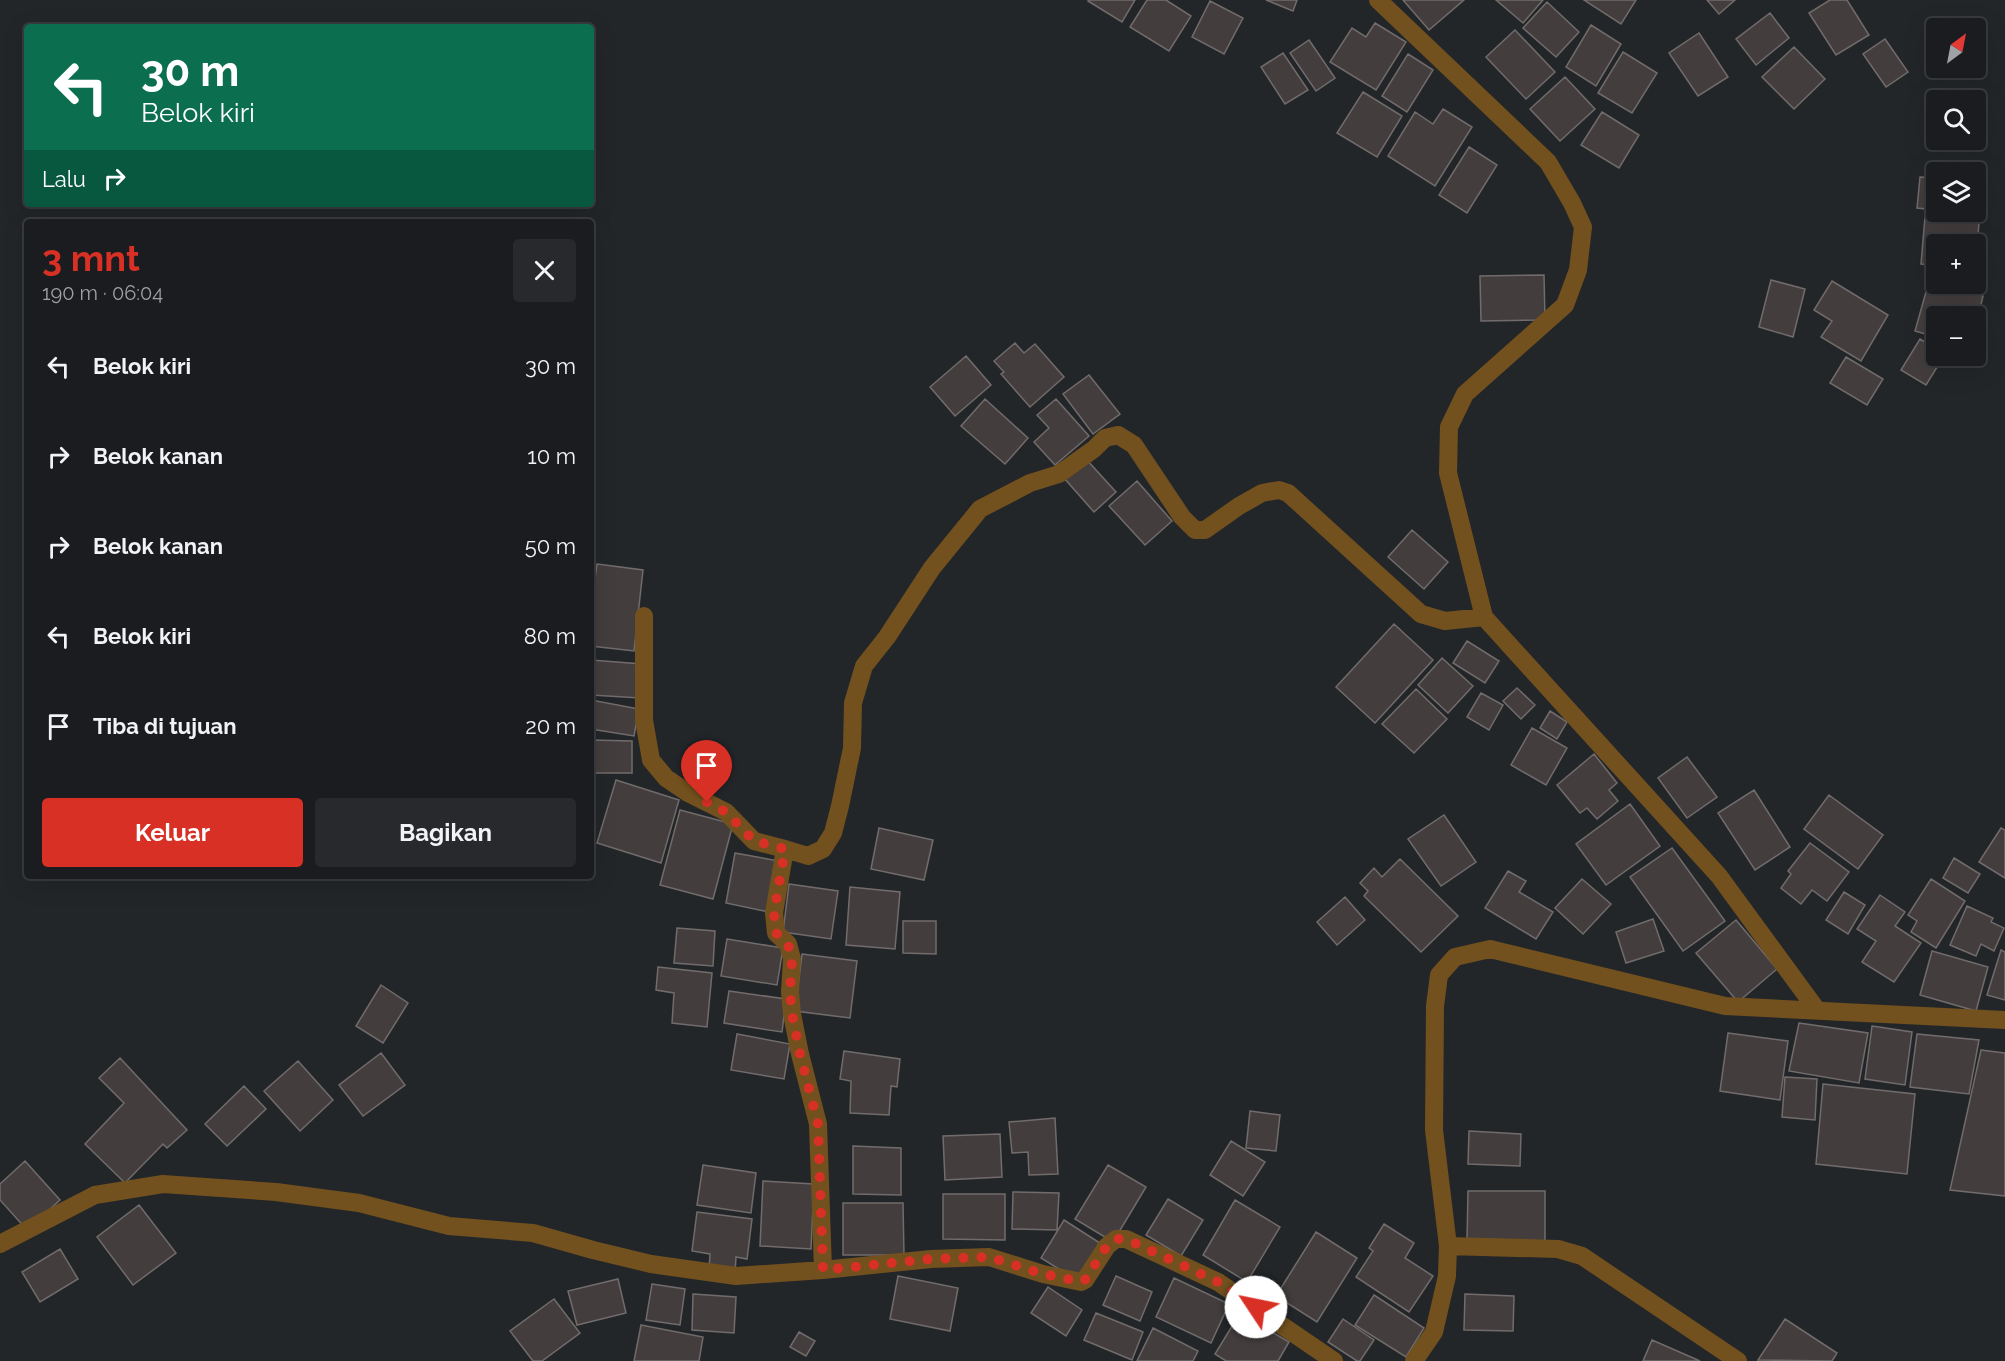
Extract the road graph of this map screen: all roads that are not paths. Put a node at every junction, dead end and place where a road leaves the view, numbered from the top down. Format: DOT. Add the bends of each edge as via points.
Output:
graph roads {
  1 [pos="1378,0"];
  2 [pos="644,616"];
  3 [pos="1484,617"];
  4 [pos="785,849"];
  5 [pos="1817,1010"];
  6 [pos="2005,1020"];
  7 [pos="0,1244"];
  8 [pos="1448,1246"];
  9 [pos="823,1270"];
  10 [pos="1334,1361"];
  11 [pos="1414,1361"];
  12 [pos="1738,1361"];
  1 -- 3 [label="street" via="1548,162 1583,227 1578,270 1565,306 1465,394 1449,427 1448,473"];
  2 -- 4 [label="street" via="644,720 651,760 666,778 726,812 754,841"];
  3 -- 4 [label="street" via="1445,621 1421,614 1288,493 1279,490 1262,493 1205,530 1195,530 1134,445 1118,435 1105,438 1059,474 1030,483 980,509 932,568 864,666 853,703 852,748 833,833 823,849 808,856"];
  3 -- 5 [label="street" via="1719,876"];
  4 -- 9 [label="street" via="774,913 776,933 788,944 792,959 792,1014 818,1124"];
  5 -- 6 [label="street"];
  5 -- 8 [label="street" via="1725,1006 1490,949 1455,957 1439,975 1435,1006 1434,1130"];
  7 -- 9 [label="street" via="95,1195 163,1184 359,1203 449,1226 533,1233 651,1264 736,1276"];
  8 -- 11 [label="street" via="1447,1276 1434,1332"];
  8 -- 12 [label="street" via="1558,1249 1582,1256"];
  9 -- 10 [label="street" via="989,1257 1081,1282 1107,1246 1116,1239 1126,1239 1218,1282"];
}
